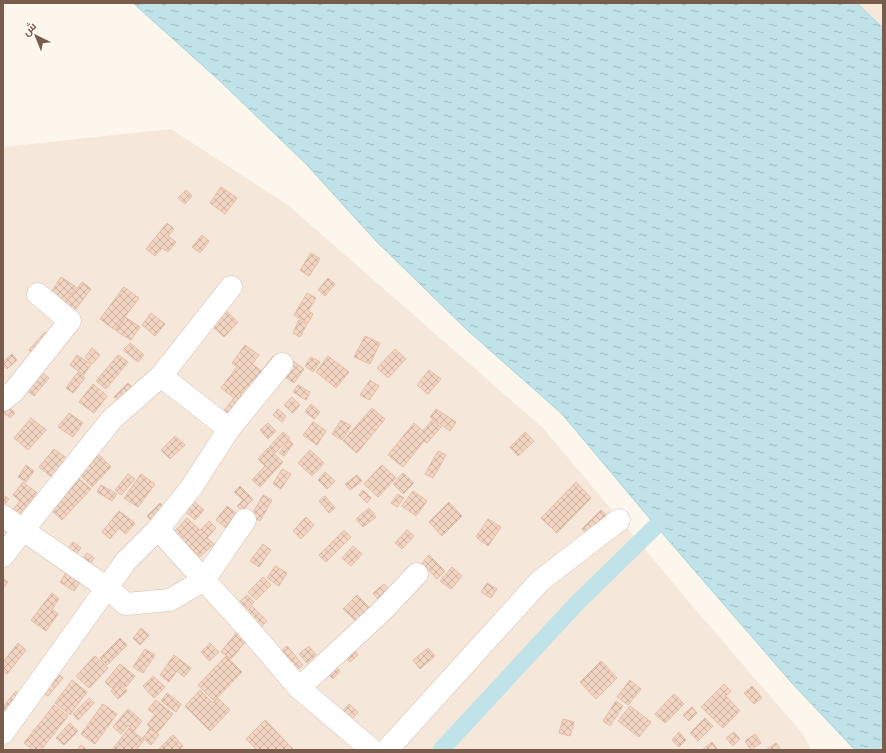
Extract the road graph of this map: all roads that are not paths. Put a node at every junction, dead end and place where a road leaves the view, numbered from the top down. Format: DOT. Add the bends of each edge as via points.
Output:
graph roads {
  1 [pos="231,287"];
  2 [pos="38,294"];
  3 [pos="282,364"];
  4 [pos="161,376"];
  5 [pos="3,400"];
  6 [pos="229,429"];
  7 [pos="3,516"];
  8 [pos="245,520"];
  9 [pos="619,520"];
  10 [pos="158,529"];
  11 [pos="23,530"];
  12 [pos="3,556"];
  13 [pos="417,574"];
  14 [pos="204,580"];
  15 [pos="107,588"];
  16 [pos="299,688"];
  17 [pos="3,733"];
  18 [pos="372,750"];
  19 [pos="387,750"];
  1 -- 4 [label="street"];
  2 -- 5 [label="street" via="70,321 14,391"];
  3 -- 6 [label="street"];
  4 -- 6 [label="street"];
  4 -- 11 [label="street" via="112,419"];
  6 -- 10 [label="street" via="191,488"];
  7 -- 11 [label="street"];
  8 -- 14 [label="street"];
  9 -- 19 [label="street" via="540,581"];
  10 -- 14 [label="street"];
  10 -- 15 [label="street" via="126,561"];
  11 -- 12 [label="street"];
  11 -- 15 [label="street"];
  13 -- 16 [label="street" via="382,611"];
  14 -- 15 [label="street" via="170,600 126,604"];
  14 -- 16 [label="street"];
  15 -- 17 [label="street"];
  16 -- 18 [label="street"];
}
